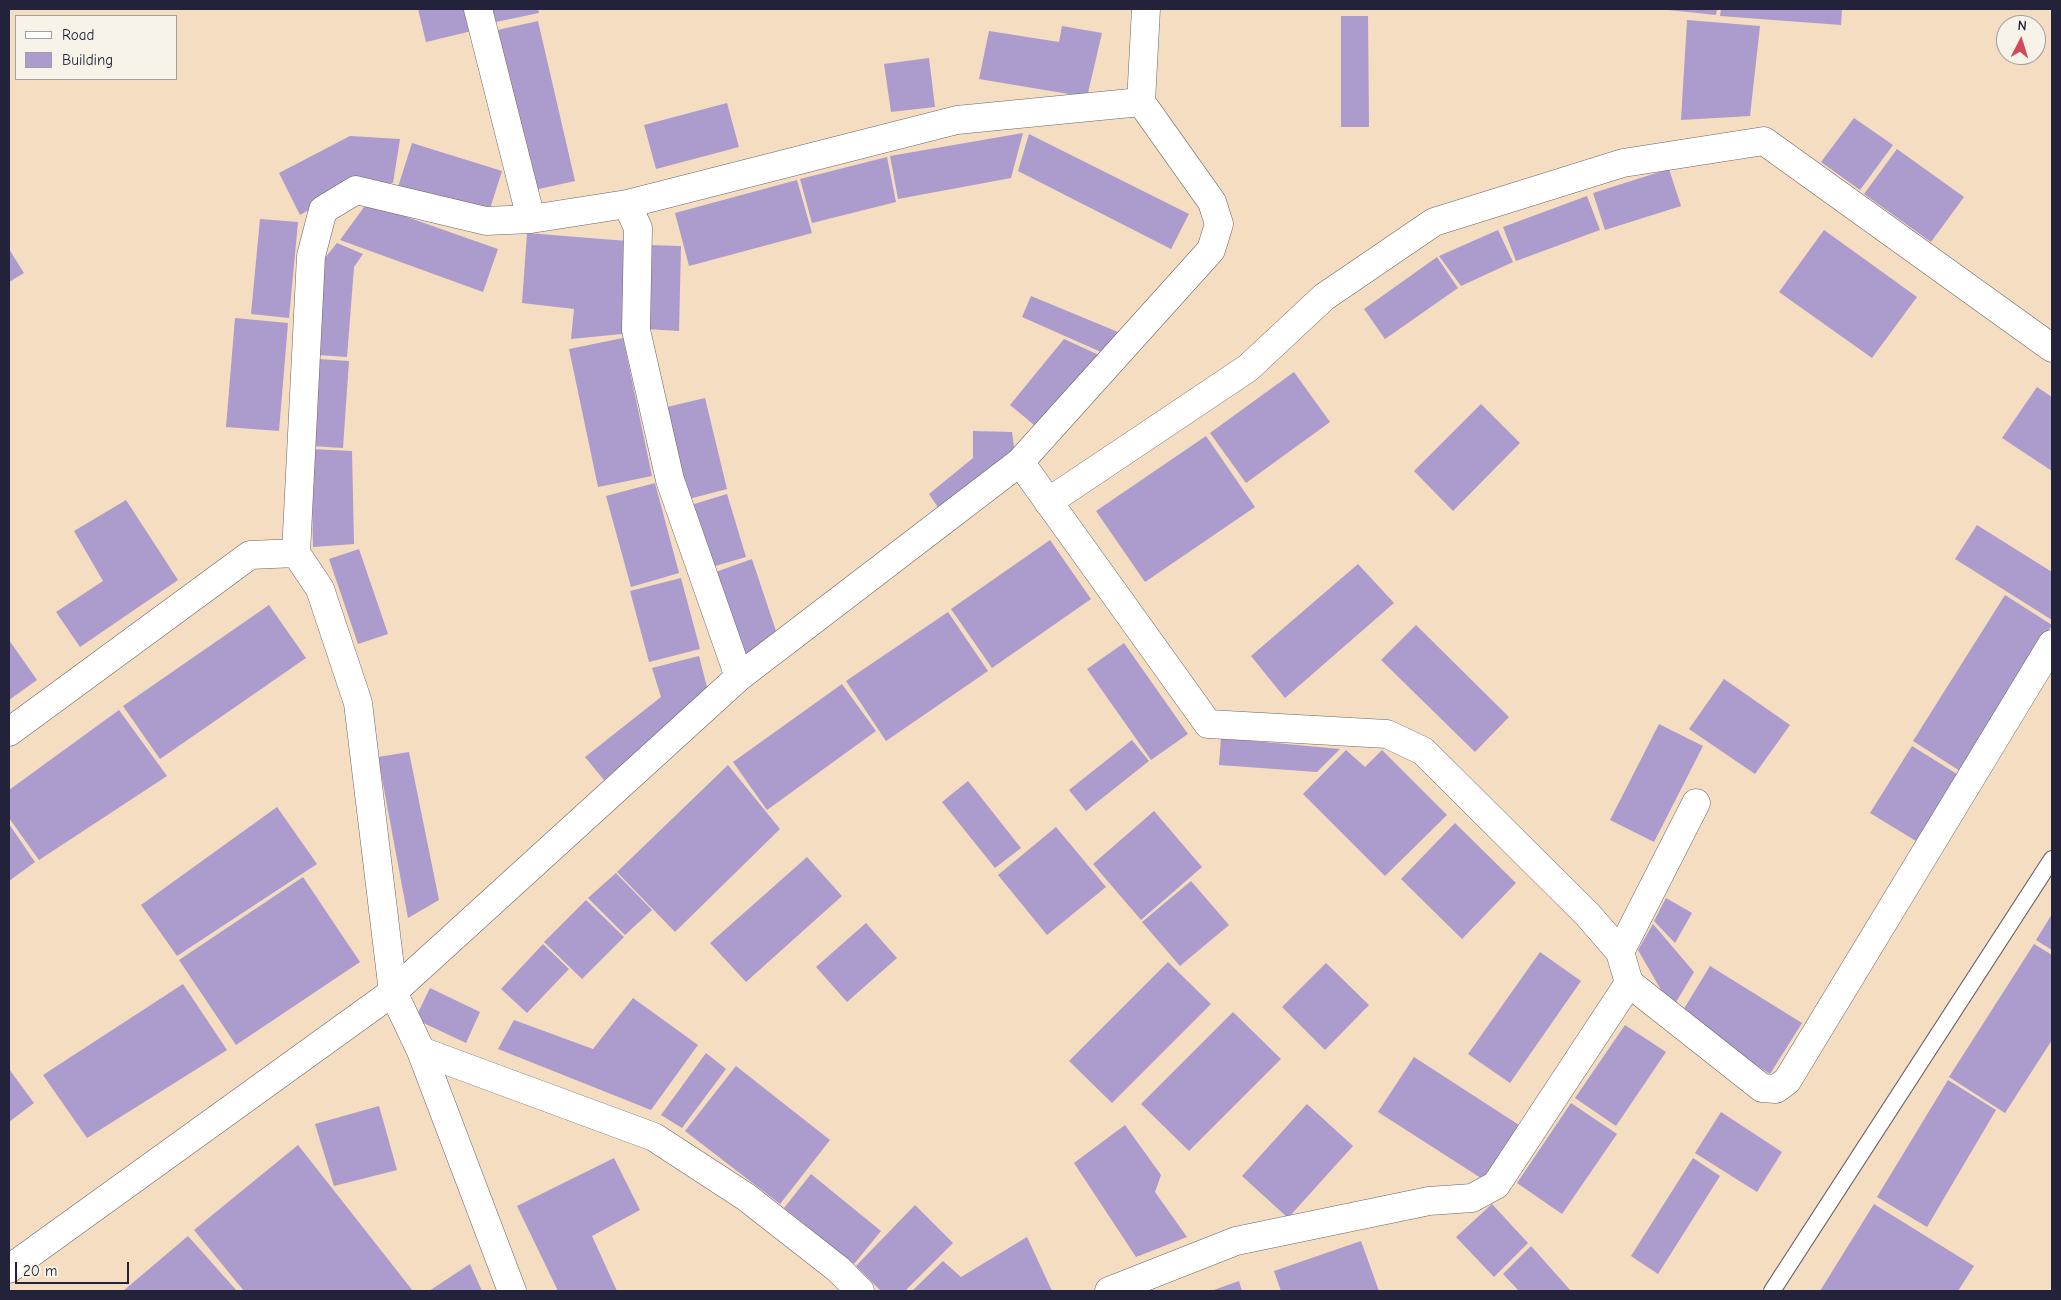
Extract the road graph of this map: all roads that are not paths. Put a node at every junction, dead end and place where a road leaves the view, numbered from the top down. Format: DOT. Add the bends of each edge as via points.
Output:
graph roads {
  1 [pos="478,9"];
  2 [pos="1146,9"];
  3 [pos="1141,102"];
  4 [pos="627,204"];
  5 [pos="531,219"];
  6 [pos="2052,348"];
  7 [pos="1020,462"];
  8 [pos="1048,502"];
  9 [pos="296,553"];
  10 [pos="2052,644"];
  11 [pos="739,676"];
  12 [pos="9,732"];
  13 [pos="1696,803"];
  14 [pos="2052,859"];
  15 [pos="1620,952"];
  16 [pos="1629,983"];
  17 [pos="393,992"];
  18 [pos="421,1051"];
  19 [pos="9,1270"];
  20 [pos="512,1291"];
  21 [pos="860,1291"];
  22 [pos="1109,1291"];
  23 [pos="1772,1291"];
  1 -- 5 [label="street"];
  2 -- 3 [label="street"];
  3 -- 4 [label="street" via="957,120"];
  3 -- 7 [label="street" via="1212,202 1219,224 1211,250"];
  4 -- 5 [label="street"];
  4 -- 11 [label="street" via="638,228 636,330 670,480"];
  5 -- 9 [label="street" via="486,221 356,190 322,210 311,256"];
  6 -- 8 [label="street" via="1764,141 1623,163 1434,222 1324,297 1248,368"];
  7 -- 8 [label="street"];
  7 -- 11 [label="street"];
  8 -- 15 [label="street" via="1208,724 1386,734 1423,751 1588,915"];
  9 -- 12 [label="street" via="250,555"];
  9 -- 17 [label="street" via="320,589 358,702"];
  10 -- 16 [label="street" via="1787,1081 1776,1089 1762,1088"];
  11 -- 17 [label="street"];
  13 -- 15 [label="street"];
  14 -- 23 [label="lane"];
  15 -- 16 [label="street"];
  16 -- 22 [label="street" via="1496,1185 1472,1198 1429,1201 1236,1241"];
  17 -- 18 [label="street"];
  17 -- 19 [label="street"];
  18 -- 20 [label="street"];
  18 -- 21 [label="street" via="654,1137 746,1197 838,1269"];
}
